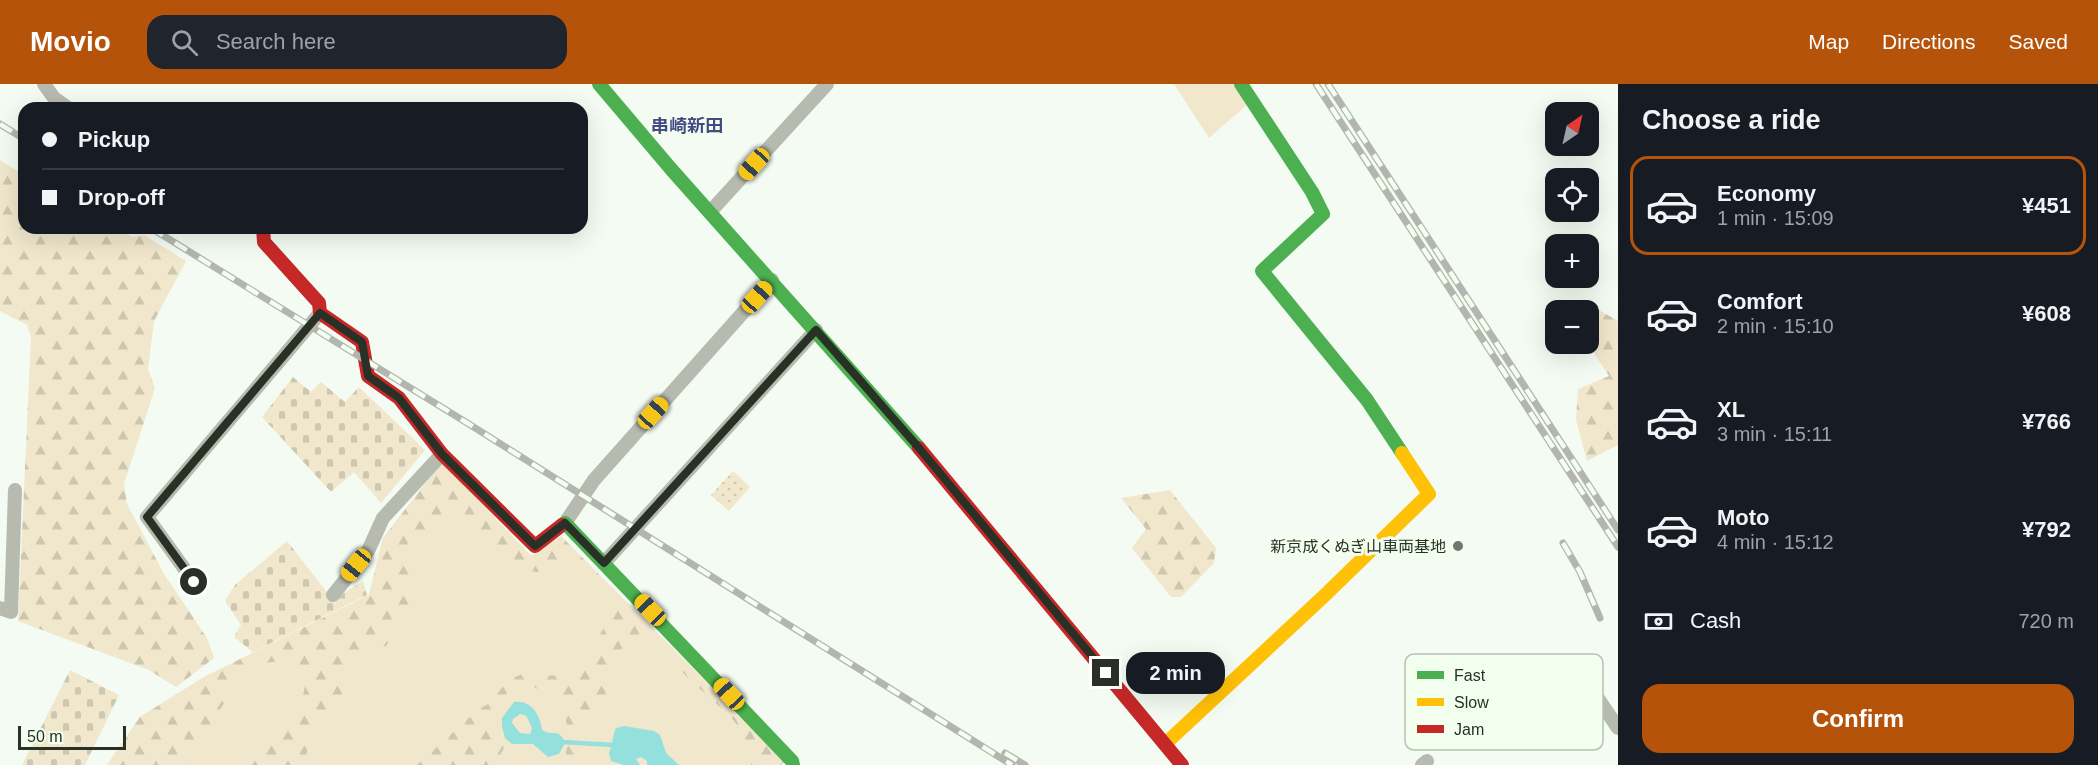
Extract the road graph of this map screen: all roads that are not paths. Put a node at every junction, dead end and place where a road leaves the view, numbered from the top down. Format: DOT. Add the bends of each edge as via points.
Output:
graph roads {
  1 [pos="44,84"];
  2 [pos="599,84"];
  3 [pos="827,84"];
  4 [pos="1241,84"];
  5 [pos="60,102"];
  6 [pos="710,212"];
  7 [pos="263,234"];
  8 [pos="772,280"];
  9 [pos="320,313"];
  10 [pos="816,330"];
  11 [pos="442,454"];
  12 [pos="15,490"];
  13 [pos="565,523"];
  14 [pos="604,563"];
  15 [pos="194,582"];
  16 [pos="333,595"];
  17 [pos="0,608"];
  18 [pos="1603,706"];
  19 [pos="1618,728"];
  20 [pos="1165,744"];
  21 [pos="793,765"];
  22 [pos="1182,765"];
  1 -- 5 [label="street"];
  2 -- 6 [label="street"];
  3 -- 6 [label="street"];
  4 -- 20 [label="street" via="1323,214 1262,272 1367,400 1429,494"];
  6 -- 8 [label="street"];
  7 -- 9 [label="street" via="264,242 319,303"];
  8 -- 10 [label="street"];
  8 -- 13 [label="street" via="594,480"];
  9 -- 11 [label="street" via="362,342 368,376 399,398"];
  9 -- 15 [label="street" via="147,517"];
  10 -- 14 [label="street"];
  10 -- 20 [label="street"];
  11 -- 13 [label="street" via="535,546"];
  11 -- 16 [label="street" via="383,518 368,551"];
  12 -- 17 [label="street" via="11,612"];
  13 -- 14 [label="street"];
  14 -- 21 [label="street"];
  18 -- 19 [label="street"];
  20 -- 22 [label="street"];
}
